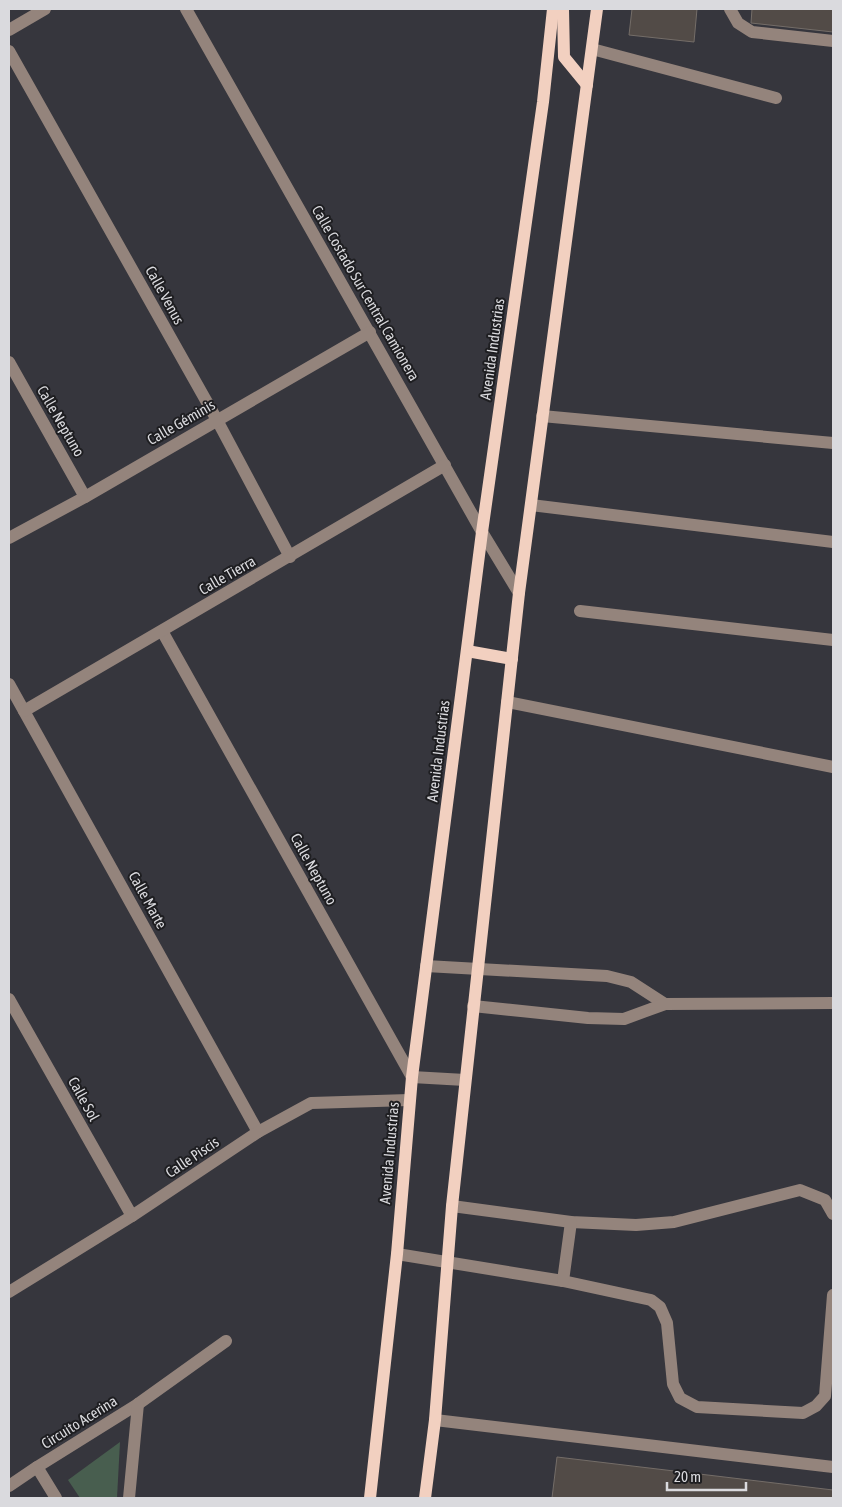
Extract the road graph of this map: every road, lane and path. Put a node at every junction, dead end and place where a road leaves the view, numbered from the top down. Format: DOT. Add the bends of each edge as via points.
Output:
graph roads {
  1 [pos="45,9"];
  2 [pos="186,9"];
  3 [pos="553,9"];
  4 [pos="563,9"];
  5 [pos="597,9"];
  6 [pos="730,9"];
  7 [pos="9,30"];
  8 [pos="833,41"];
  9 [pos="592,49"];
  10 [pos="9,51"];
  11 [pos="587,85"];
  12 [pos="776,98"];
  13 [pos="370,332"];
  14 [pos="9,362"];
  15 [pos="542,416"];
  16 [pos="217,420"];
  17 [pos="833,443"];
  18 [pos="445,465"];
  19 [pos="85,496"];
  20 [pos="531,506"];
  21 [pos="482,532"];
  22 [pos="9,538"];
  23 [pos="833,542"];
  24 [pos="290,557"];
  25 [pos="519,593"];
  26 [pos="580,611"];
  27 [pos="162,631"];
  28 [pos="833,640"];
  29 [pos="467,651"];
  30 [pos="512,659"];
  31 [pos="9,684"];
  32 [pos="507,702"];
  33 [pos="24,711"];
  34 [pos="833,767"];
  35 [pos="426,966"];
  36 [pos="478,969"];
  37 [pos="9,999"];
  38 [pos="833,1003"];
  39 [pos="665,1004"];
  40 [pos="473,1006"];
  41 [pos="412,1077"];
  42 [pos="465,1080"];
  43 [pos="409,1100"];
  44 [pos="258,1132"];
  45 [pos="452,1206"];
  46 [pos="833,1214"];
  47 [pos="132,1216"];
  48 [pos="571,1222"];
  49 [pos="397,1254"];
  50 [pos="448,1261"];
  51 [pos="563,1281"];
  52 [pos="9,1292"];
  53 [pos="833,1294"];
  54 [pos="226,1341"];
  55 [pos="138,1404"];
  56 [pos="435,1420"];
  57 [pos="37,1467"];
  58 [pos="833,1467"];
  59 [pos="9,1486"];
  60 [pos="56,1498"];
  61 [pos="129,1498"];
  62 [pos="370,1498"];
  63 [pos="425,1498"];
  1 -- 7 [label="street"];
  2 -- 13 [label="street, Calle Costado Sur Central Camionera"];
  3 -- 21 [label="main road, Avenida Industrias" via="544,102"];
  4 -- 11 [label="main road" via="564,57"];
  5 -- 9 [label="main road"];
  6 -- 8 [label="street" via="738,23 752,32"];
  9 -- 11 [label="main road"];
  9 -- 12 [label="street"];
  10 -- 16 [label="street, Calle Venus"];
  11 -- 15 [label="main road"];
  13 -- 16 [label="street, Calle Géminis"];
  13 -- 18 [label="street, Calle Costado Sur Central Camionera"];
  14 -- 19 [label="street, Calle Neptuno"];
  15 -- 17 [label="street"];
  15 -- 20 [label="main road"];
  16 -- 19 [label="street, Calle Géminis"];
  16 -- 24 [label="street, Calle Venus"];
  18 -- 21 [label="street, Calle Costado Sur Central Camionera"];
  18 -- 24 [label="street, Calle Tierra"];
  19 -- 22 [label="street, Calle Géminis"];
  20 -- 23 [label="street"];
  20 -- 25 [label="main road"];
  21 -- 25 [label="street, Calle Costado Sur Central Camionera"];
  21 -- 29 [label="main road, Avenida Industrias"];
  24 -- 27 [label="street, Calle Tierra"];
  25 -- 30 [label="main road"];
  26 -- 28 [label="street"];
  27 -- 33 [label="street, Calle Tierra"];
  27 -- 41 [label="street, Calle Neptuno"];
  29 -- 30 [label="main road"];
  29 -- 35 [label="main road, Avenida Industrias"];
  30 -- 32 [label="main road"];
  31 -- 33 [label="street, Calle Marte"];
  32 -- 34 [label="street"];
  32 -- 36 [label="main road"];
  33 -- 44 [label="street, Calle Marte"];
  35 -- 36 [label="street"];
  35 -- 41 [label="main road, Avenida Industrias"];
  36 -- 39 [label="street" via="607,976 631,982"];
  36 -- 40 [label="main road"];
  37 -- 47 [label="street, Calle Sol"];
  38 -- 39 [label="street"];
  39 -- 40 [label="street" via="624,1019"];
  40 -- 42 [label="main road"];
  41 -- 42 [label="street"];
  41 -- 43 [label="main road, Avenida Industrias"];
  42 -- 45 [label="main road"];
  43 -- 44 [label="street, Calle Piscis" via="312,1103"];
  43 -- 49 [label="main road, Avenida Industrias"];
  44 -- 47 [label="street, Calle Piscis"];
  45 -- 48 [label="street"];
  45 -- 50 [label="main road"];
  46 -- 48 [label="street" via="825,1200 800,1190 674,1222 636,1226"];
  47 -- 52 [label="street, Calle Piscis"];
  48 -- 51 [label="street"];
  49 -- 50 [label="street"];
  49 -- 62 [label="main road, Avenida Industrias"];
  50 -- 51 [label="street"];
  50 -- 56 [label="main road"];
  51 -- 53 [label="street" via="651,1300 660,1308 667,1323 673,1384 680,1398 697,1407 803,1413 825,1396"];
  54 -- 55 [label="street, Circuito Acerina"];
  55 -- 57 [label="street, Circuito Acerina"];
  55 -- 61 [label="street, Circuito Acerina"];
  56 -- 58 [label="street"];
  56 -- 63 [label="main road"];
  57 -- 59 [label="street, Circuito Acerina"];
  57 -- 60 [label="street, Circuito Acerina"];
}
